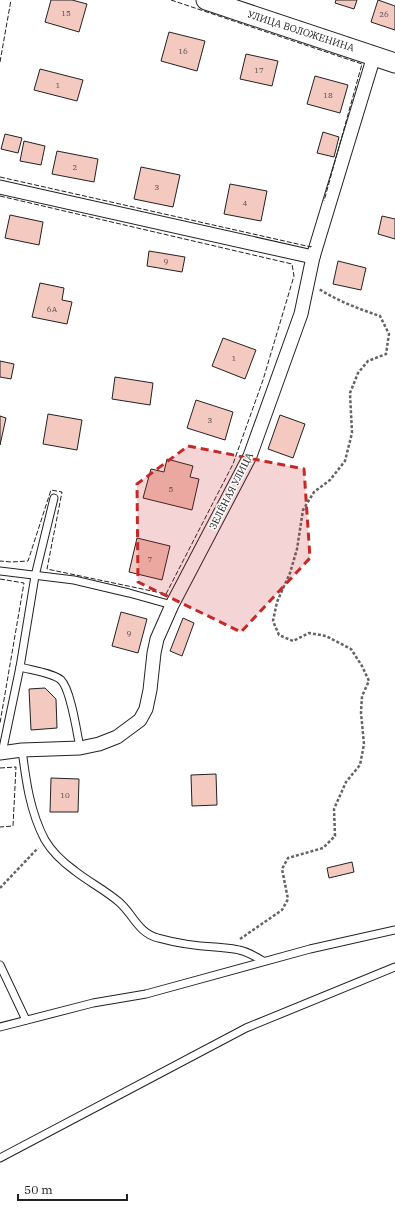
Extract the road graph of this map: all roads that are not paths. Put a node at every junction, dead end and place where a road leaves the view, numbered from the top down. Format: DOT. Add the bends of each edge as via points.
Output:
graph roads {
  1 [pos="206,0"];
  2 [pos="374,56"];
  3 [pos="395,63"];
  4 [pos="0,187"];
  5 [pos="313,257"];
  6 [pos="54,498"];
  7 [pos="0,571"];
  8 [pos="35,576"];
  9 [pos="172,605"];
  10 [pos="20,667"];
  11 [pos="80,748"];
  12 [pos="22,750"];
  13 [pos="1,753"];
  14 [pos="395,930"];
  15 [pos="263,961"];
  16 [pos="0,965"];
  17 [pos="395,967"];
  18 [pos="26,1020"];
  19 [pos="0,1027"];
  20 [pos="0,1158"];
  1 -- 2 [label="main road, УЛИЦА ВОЛОЖЕНИНА"];
  2 -- 3 [label="main road, УЛИЦА ВОЛОЖЕНИНА"];
  2 -- 5 [label="street, ЗЕЛЁНАЯ УЛИЦА"];
  4 -- 5 [label="street"];
  5 -- 9 [label="street, ЗЕЛЁНАЯ УЛИЦА" via="302,314 250,456"];
  6 -- 8 [label="lane"];
  7 -- 8 [label="lane"];
  8 -- 9 [label="lane" via="74,580"];
  8 -- 10 [label="lane"];
  9 -- 11 [label="street, ЗЕЛЁНАЯ УЛИЦА" via="157,639 150,690 146,709 140,720 117,737"];
  10 -- 11 [label="lane" via="61,680 67,689"];
  10 -- 13 [label="lane"];
  11 -- 12 [label="street"];
  12 -- 13 [label="street"];
  12 -- 15 [label="lane" via="29,796 46,841 73,870 120,903 148,935 187,944 240,950"];
  14 -- 15 [label="lane"];
  15 -- 18 [label="lane" via="146,994 93,1003"];
  16 -- 18 [label="lane"];
  17 -- 20 [label="lane" via="246,1028"];
  18 -- 19 [label="lane"];
}
